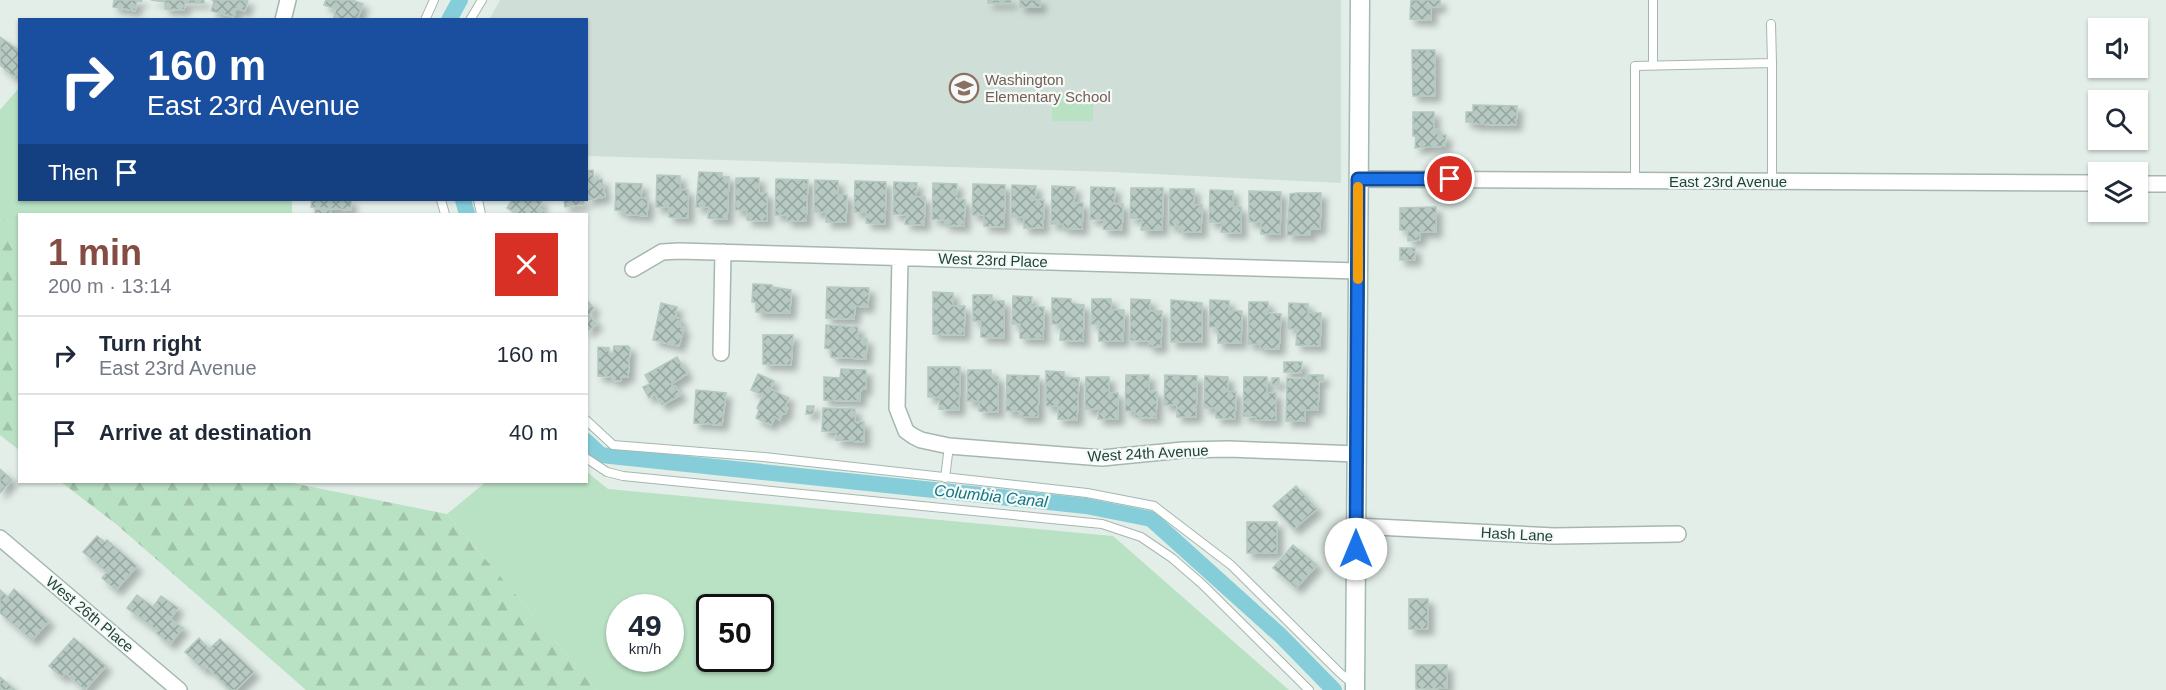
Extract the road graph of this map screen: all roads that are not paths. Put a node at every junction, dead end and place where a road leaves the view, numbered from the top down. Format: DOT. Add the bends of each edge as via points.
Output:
graph roads {
  1 [pos="288,0"];
  2 [pos="434,0"];
  3 [pos="482,0"];
  4 [pos="1360,0"];
  5 [pos="1653,0"];
  6 [pos="284,18"];
  7 [pos="426,18"];
  8 [pos="471,18"];
  9 [pos="1771,24"];
  10 [pos="1772,63"];
  11 [pos="1653,66"];
  12 [pos="1358,179"];
  13 [pos="1772,180"];
  14 [pos="1635,181"];
  15 [pos="2088,183"];
  16 [pos="2148,184"];
  17 [pos="2166,184"];
  18 [pos="723,252"];
  19 [pos="900,258"];
  20 [pos="633,269"];
  21 [pos="1358,271"];
  22 [pos="721,352"];
  23 [pos="588,422"];
  24 [pos="949,446"];
  25 [pos="1356,454"];
  26 [pos="588,459"];
  27 [pos="945,478"];
  28 [pos="1356,526"];
  29 [pos="1678,534"];
  30 [pos="0,538"];
  31 [pos="1357,689"];
  32 [pos="179,690"];
  33 [pos="1309,690"];
  1 -- 6 [label="street"];
  2 -- 7 [label="lane"];
  3 -- 8 [label="lane"];
  4 -- 12 [label="main road"];
  5 -- 11 [label="lane"];
  9 -- 10 [label="lane"];
  10 -- 11 [label="lane"];
  10 -- 13 [label="lane"];
  11 -- 14 [label="lane" via="1635,66"];
  12 -- 14 [label="street, East 23rd Avenue"];
  12 -- 21 [label="main road"];
  13 -- 14 [label="street, East 23rd Avenue"];
  13 -- 15 [label="street, East 23rd Avenue"];
  16 -- 17 [label="street"];
  18 -- 19 [label="street, West 23rd Place"];
  18 -- 20 [label="street, West 23rd Place" via="662,252"];
  18 -- 22 [label="street"];
  19 -- 21 [label="street, West 23rd Place"];
  19 -- 24 [label="street, West 24th Avenue" via="897,408 906,431 921,440"];
  21 -- 25 [label="main road"];
  23 -- 27 [label="lane" via="613,445"];
  24 -- 25 [label="street, West 24th Avenue" via="1102,458 1228,449"];
  24 -- 27 [label="lane"];
  25 -- 28 [label="main road"];
  26 -- 33 [label="lane" via="607,472 623,476 1102,524 1141,537 1172,558"];
  27 -- 31 [label="lane" via="1087,493 1154,507 1231,565"];
  28 -- 29 [label="street, Hash Lane" via="1554,536"];
  28 -- 31 [label="main road"];
  30 -- 32 [label="street, West 26th Place"];
}
